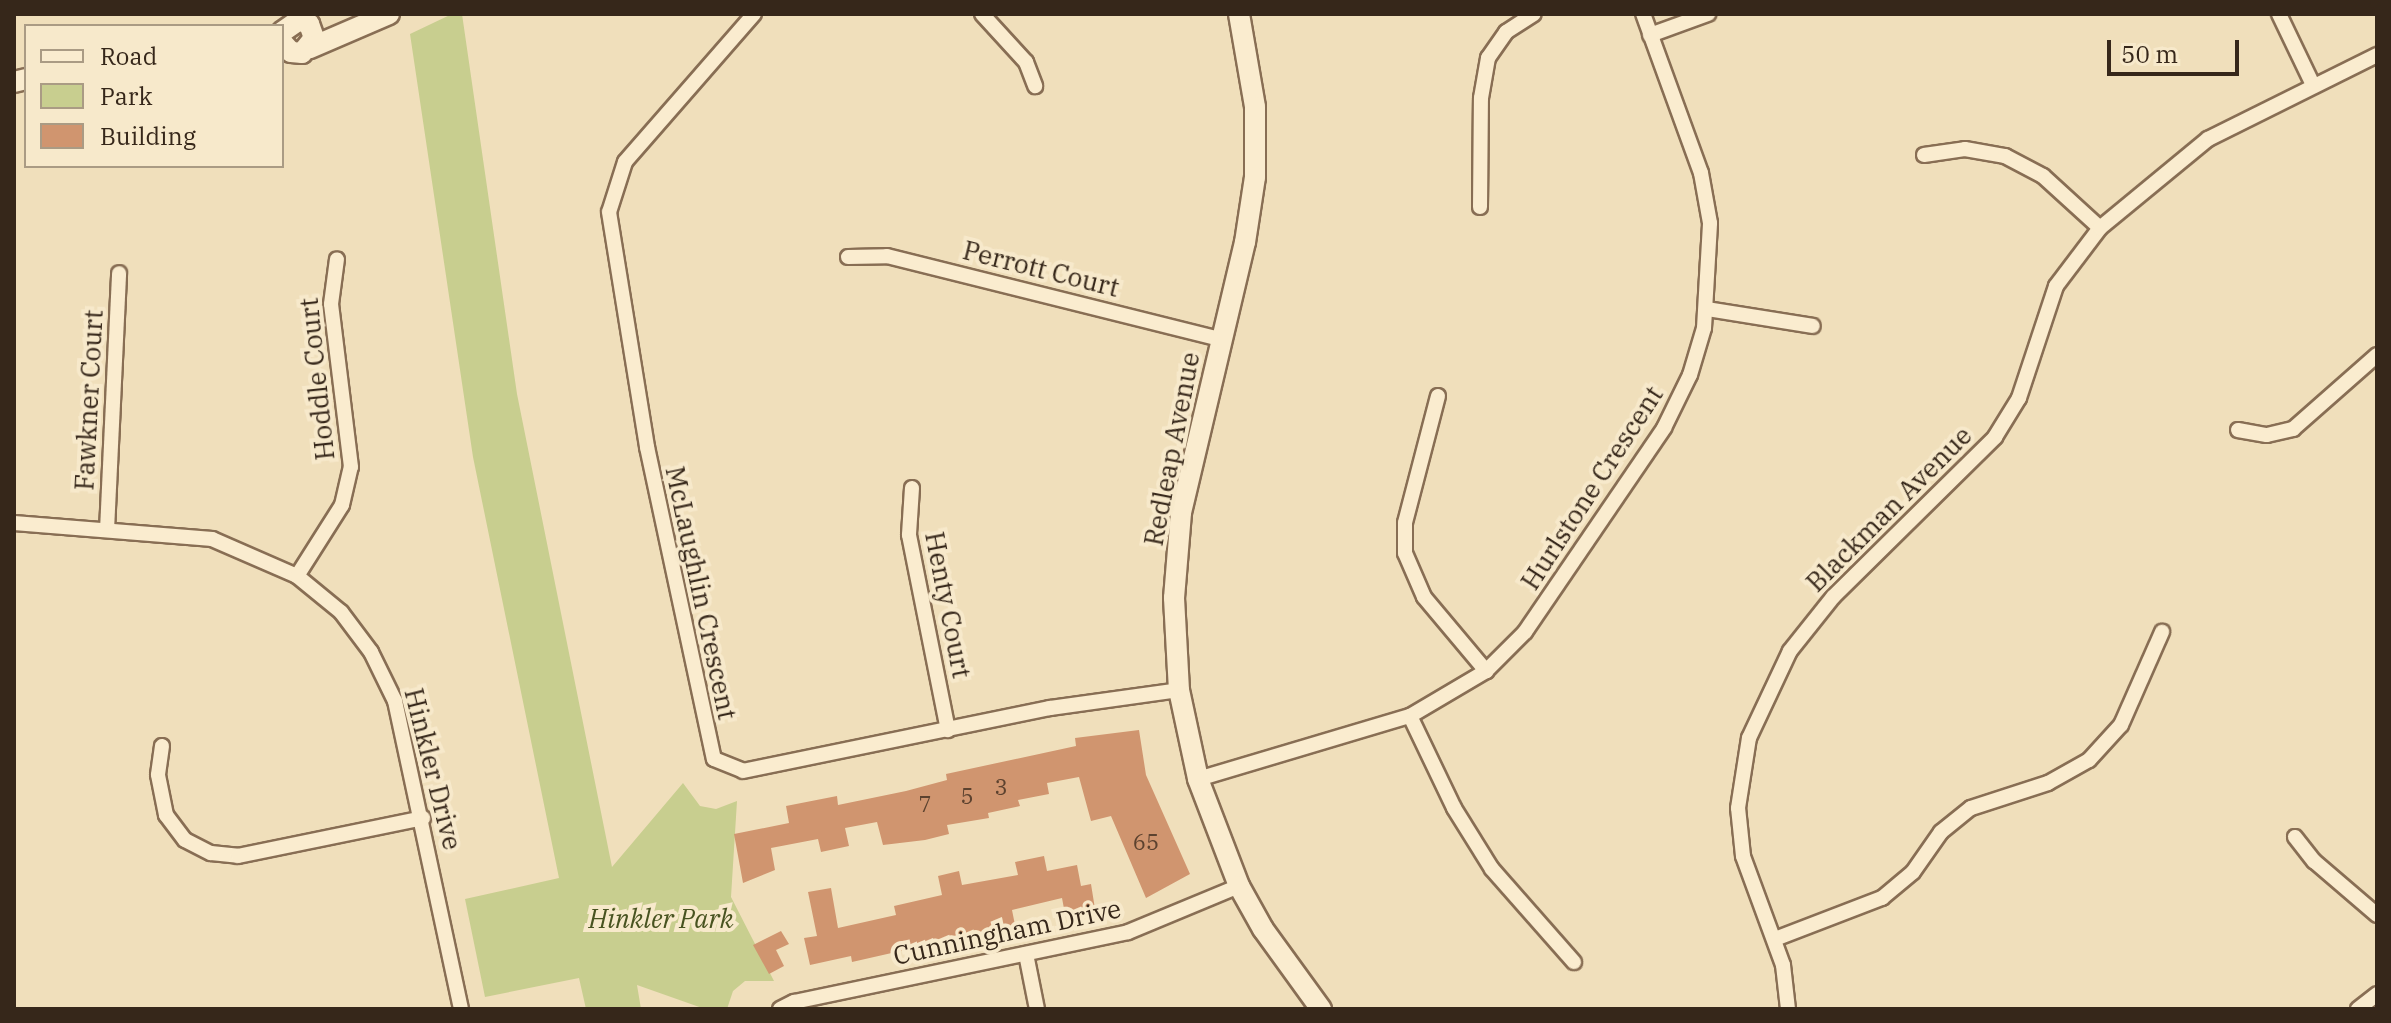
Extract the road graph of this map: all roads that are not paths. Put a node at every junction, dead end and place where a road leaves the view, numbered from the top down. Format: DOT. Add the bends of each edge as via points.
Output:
graph roads {
  1 [pos="389,14"];
  2 [pos="754,14"];
  3 [pos="982,14"];
  4 [pos="1239,14"];
  5 [pos="1534,14"];
  6 [pos="1643,14"];
  7 [pos="1708,14"];
  8 [pos="2279,14"];
  9 [pos="294,32"];
  10 [pos="1650,35"];
  11 [pos="2377,55"];
  12 [pos="2313,85"];
  13 [pos="1035,86"];
  14 [pos="1924,155"];
  15 [pos="1480,207"];
  16 [pos="2100,228"];
  17 [pos="848,257"];
  18 [pos="337,259"];
  19 [pos="119,273"];
  20 [pos="1707,309"];
  21 [pos="1813,326"];
  22 [pos="1221,339"];
  23 [pos="2377,355"];
  24 [pos="1438,396"];
  25 [pos="2238,430"];
  26 [pos="912,488"];
  27 [pos="14,523"];
  28 [pos="107,530"];
  29 [pos="297,576"];
  30 [pos="2162,632"];
  31 [pos="1486,671"];
  32 [pos="1179,690"];
  33 [pos="1410,716"];
  34 [pos="948,730"];
  35 [pos="162,746"];
  36 [pos="1198,779"];
  37 [pos="423,818"];
  38 [pos="2295,837"];
  39 [pos="1239,886"];
  40 [pos="2377,915"];
  41 [pos="1775,939"];
  42 [pos="1026,954"];
  43 [pos="1574,962"];
  44 [pos="461,1009"];
  45 [pos="780,1009"];
  46 [pos="1037,1009"];
  47 [pos="1321,1009"];
  48 [pos="1788,1009"];
  1 -- 9 [label="street" via="359,25"];
  2 -- 34 [label="street, McLaughlin Crescent" via="625,162 609,212 647,447 710,751 720,765 743,771"];
  3 -- 13 [label="street" via="1026,62"];
  4 -- 22 [label="street, Redleap Avenue" via="1255,107 1255,177"];
  5 -- 15 [label="street" via="1506,32 1485,67"];
  6 -- 10 [label="street, Hurlstone Crescent"];
  7 -- 10 [label="street"];
  8 -- 12 [label="street"];
  10 -- 20 [label="street, Hurlstone Crescent" via="1706,196 1711,250"];
  11 -- 12 [label="street, Blackman Avenue"];
  12 -- 16 [label="street, Blackman Avenue" via="2208,139"];
  14 -- 16 [label="street" via="1965,149 2005,156 2043,176"];
  16 -- 41 [label="street, Blackman Avenue" via="2056,286 2023,388 1995,437 1833,597 1790,651 1767,692 1746,750 1738,808 1749,881"];
  17 -- 22 [label="street, Perrott Court" via="887,256"];
  18 -- 29 [label="street, Hoddle Court" via="331,304 351,467 342,505"];
  19 -- 28 [label="street, Fawkner Court"];
  20 -- 21 [label="street"];
  20 -- 31 [label="street, Hurlstone Crescent" via="1690,375 1664,428 1546,603"];
  22 -- 32 [label="street, Redleap Avenue" via="1181,513 1174,598"];
  23 -- 25 [label="street" via="2293,429 2267,435"];
  24 -- 31 [label="street" via="1405,523 1405,553 1424,597"];
  26 -- 34 [label="street, Henty Court" via="909,535"];
  27 -- 28 [label="street, Hinkler Drive"];
  28 -- 29 [label="street, Hinkler Drive" via="212,539"];
  29 -- 37 [label="street, Hinkler Drive" via="341,612 385,677 404,731"];
  30 -- 41 [label="street" via="2121,725 2089,760 2048,783 2003,793 1971,808 1941,832 1913,872 1882,898"];
  31 -- 33 [label="street, Hurlstone Crescent"];
  32 -- 34 [label="street, McLaughlin Crescent" via="1069,704"];
  32 -- 36 [label="street, Redleap Avenue"];
  33 -- 36 [label="street, Hurlstone Crescent"];
  33 -- 43 [label="street" via="1454,808 1492,869"];
  35 -- 37 [label="street" via="158,775 166,815 185,840 211,853 248,855"];
  36 -- 39 [label="street, Redleap Avenue"];
  37 -- 44 [label="street, Hinkler Drive"];
  38 -- 40 [label="street" via="2314,861"];
  39 -- 42 [label="street, Cunningham Drive" via="1128,932"];
  39 -- 47 [label="street, Redleap Avenue"];
  41 -- 48 [label="street, Blackman Avenue"];
  42 -- 45 [label="street, Cunningham Drive"];
  42 -- 46 [label="street"];
}
